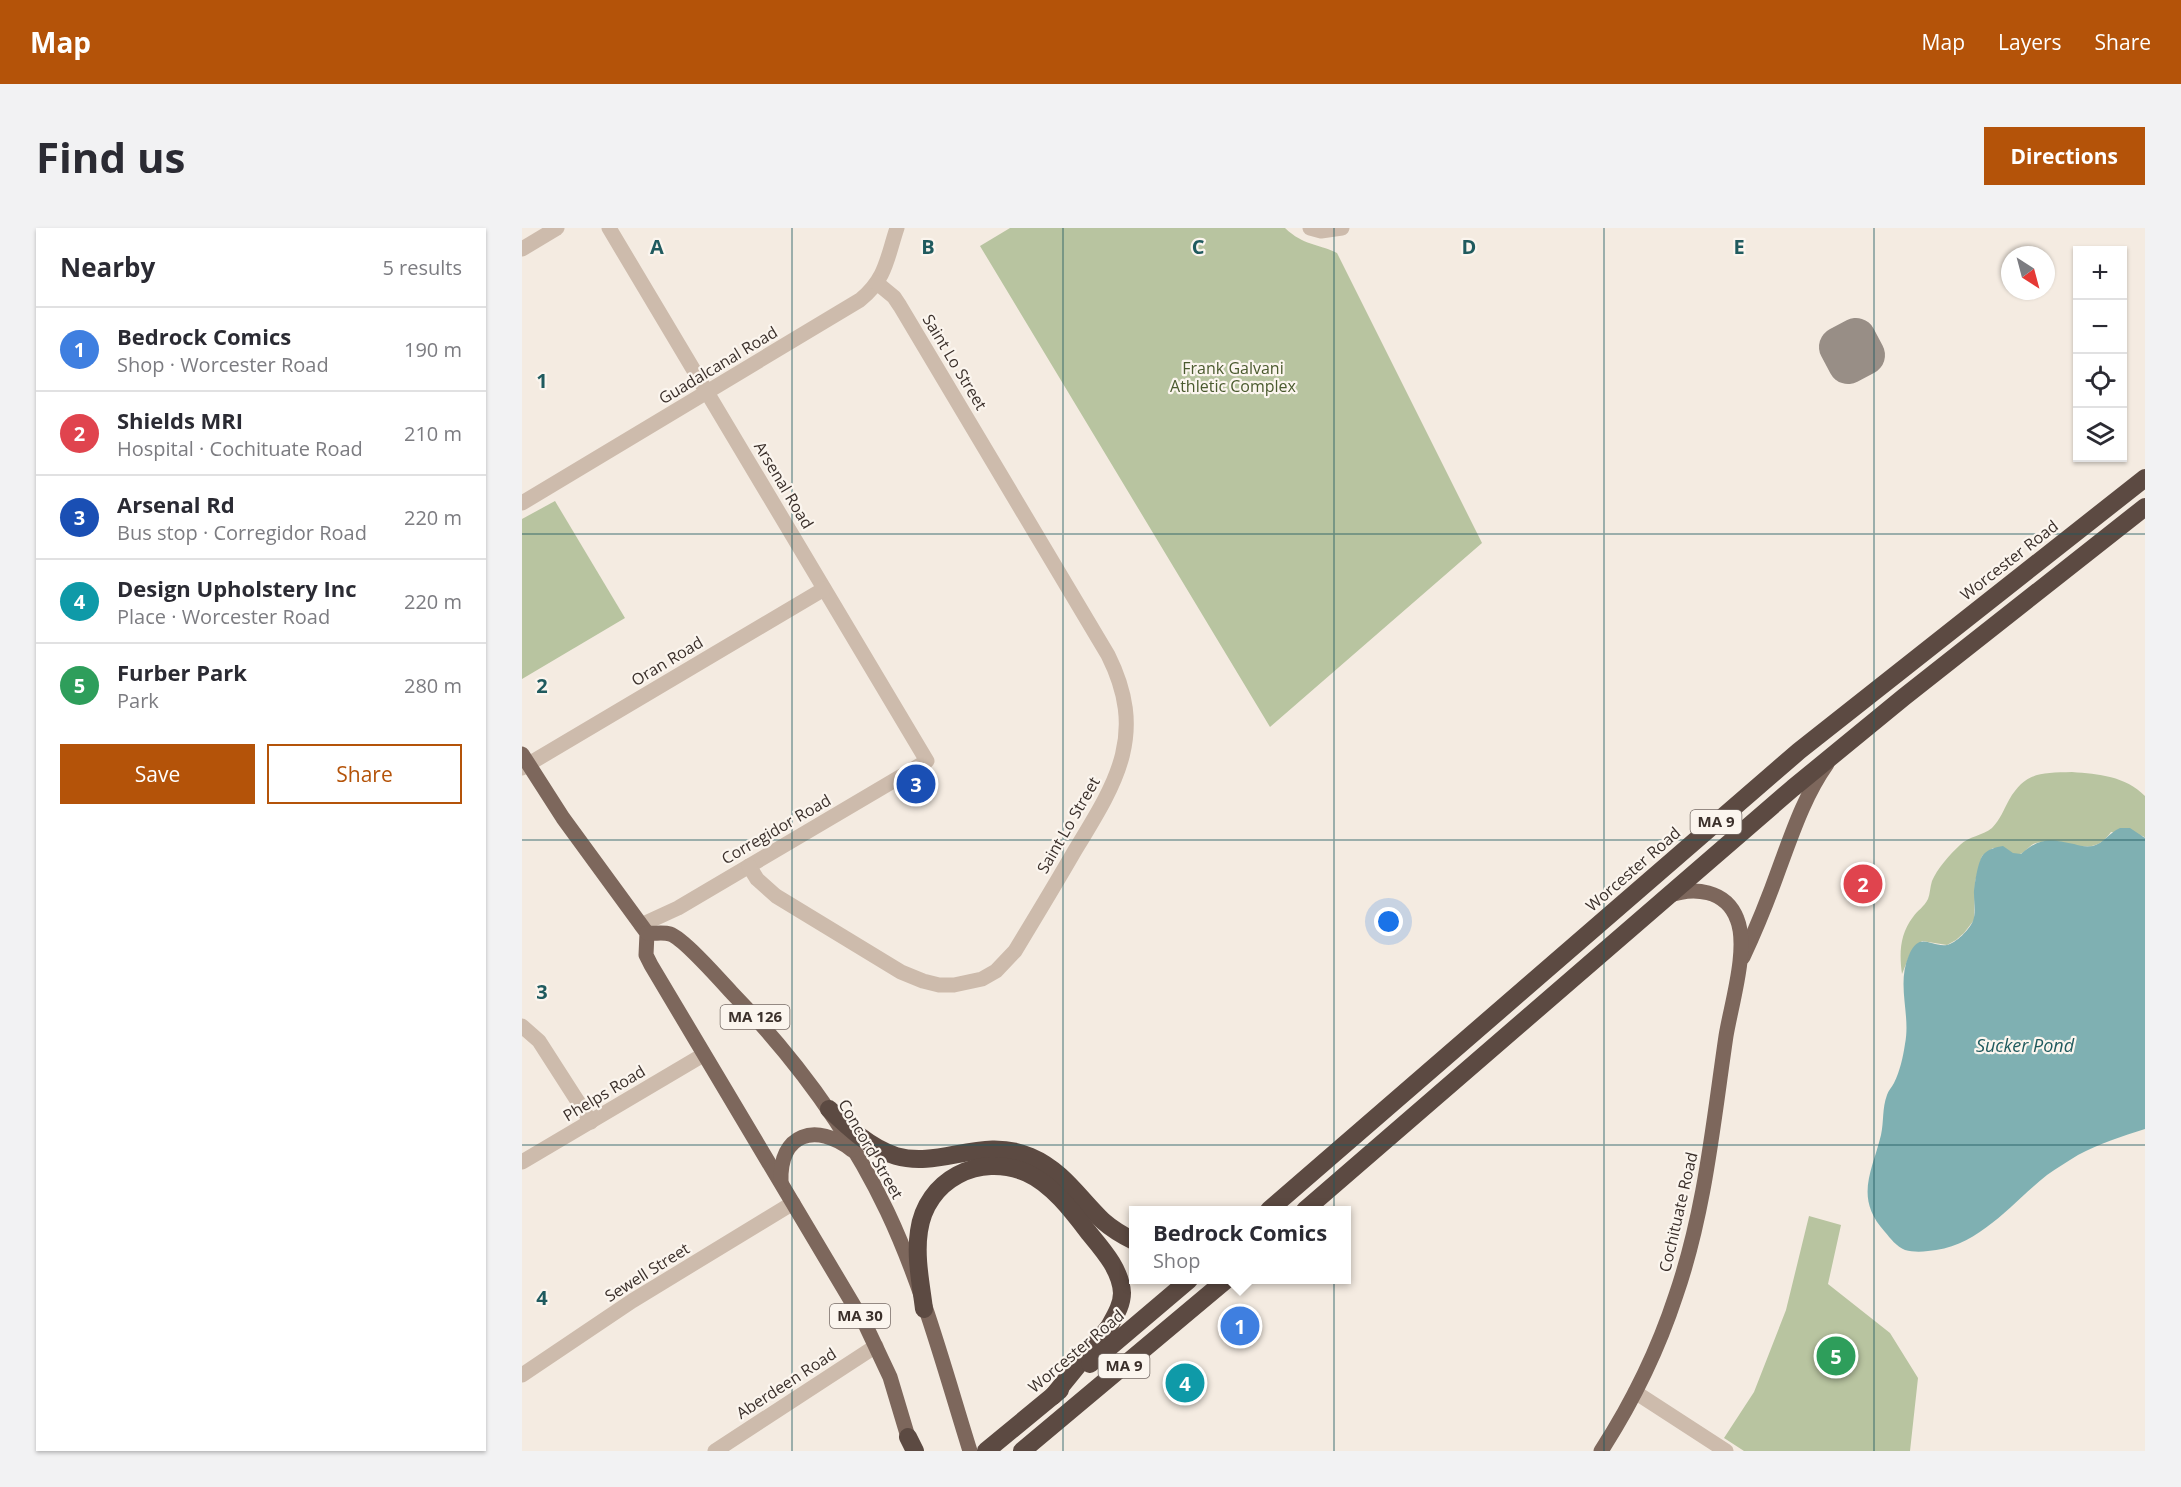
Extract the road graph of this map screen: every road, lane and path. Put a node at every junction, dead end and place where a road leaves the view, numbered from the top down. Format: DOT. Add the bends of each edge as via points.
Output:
graph roads {
  1 [pos="556,228"];
  2 [pos="609,228"];
  3 [pos="897,228"];
  4 [pos="1310,228"];
  5 [pos="1342,228"];
  6 [pos="522,249"];
  7 [pos="877,283"];
  8 [pos="707,392"];
  9 [pos="2145,478"];
  10 [pos="522,503"];
  11 [pos="2145,507"];
  12 [pos="824,589"];
  13 [pos="1835,752"];
  14 [pos="927,761"];
  15 [pos="524,762"];
  16 [pos="749,866"];
  17 [pos="1668,896"];
  18 [pos="644,929"];
  19 [pos="1740,965"];
  20 [pos="522,1026"];
  21 [pos="704,1055"];
  22 [pos="828,1109"];
  23 [pos="591,1122"];
  24 [pos="856,1154"];
  25 [pos="522,1162"];
  26 [pos="781,1183"];
  27 [pos="1301,1183"];
  28 [pos="793,1203"];
  29 [pos="1265,1206"];
  30 [pos="1274,1206"];
  31 [pos="1310,1206"];
  32 [pos="1129,1238"];
  33 [pos="1184,1284"];
  34 [pos="1221,1284"];
  35 [pos="924,1309"];
  36 [pos="876,1346"];
  37 [pos="522,1375"];
  38 [pos="1635,1392"];
  39 [pos="1053,1396"];
  40 [pos="910,1446"];
  41 [pos="715,1451"];
  42 [pos="970,1451"];
  43 [pos="986,1451"];
  44 [pos="1022,1451"];
  45 [pos="1600,1451"];
  46 [pos="1726,1451"];
  1 -- 6 [label="street"];
  2 -- 8 [label="street, Arsenal Road"];
  3 -- 7 [label="street, Guadalcanal Road"];
  4 -- 5 [label="street"];
  7 -- 8 [label="street, Guadalcanal Road" via="860,300"];
  7 -- 16 [label="street, Saint Lo Street" via="900,306 1108,655 1126,705 1122,760 1107,797 1015,951 996,971 968,983 939,985 911,977 776,896"];
  8 -- 10 [label="street, Guadalcanal Road"];
  8 -- 12 [label="street, Arsenal Road"];
  9 -- 27 [label="highway, Worcester Road / MA 9" via="1799,751"];
  11 -- 13 [label="highway, MA 9"];
  12 -- 14 [label="street, Arsenal Road"];
  12 -- 15 [label="street, Oran Road"];
  13 -- 17 [label="highway, MA 9"];
  13 -- 19 [label="main road, Cochituate Road" via="1798,817"];
  14 -- 16 [label="street, Corregidor Road"];
  15 -- 18 [label="main road"];
  16 -- 18 [label="street, Corregidor Road"];
  17 -- 19 [label="main road, Cochituate Road" via="1700,891 1721,898 1740,927"];
  17 -- 31 [label="highway, MA 9"];
  18 -- 21 [label="main road" via="646,955"];
  18 -- 22 [label="main road, Concord Street / MA 126" via="671,934 698,958 766,1029"];
  19 -- 38 [label="main road, Cochituate Road" via="1698,1220 1676,1298"];
  20 -- 23 [label="street" via="539,1041"];
  21 -- 23 [label="street, Phelps Road"];
  21 -- 26 [label="main road"];
  22 -- 24 [label="main road, Concord Street / MA 126"];
  22 -- 32 [label="highway" via="863,1138 894,1155 926,1159 992,1149 1031,1157 1061,1177 1103,1221"];
  23 -- 25 [label="street, Phelps Road"];
  24 -- 26 [label="main road" via="835,1138 807,1135 783,1154"];
  24 -- 35 [label="main road, Concord Street" via="899,1239"];
  26 -- 28 [label="main road, MA 30"];
  27 -- 29 [label="highway"];
  27 -- 30 [label="highway, Worcester Road / MA 9"];
  28 -- 36 [label="main road, MA 30"];
  28 -- 37 [label="street, Sewell Street" via="632,1301"];
  33 -- 39 [label="highway, Worcester Road / MA 9"];
  34 -- 44 [label="highway, MA 9"];
  35 -- 39 [label="highway" via="919,1231 924,1210 935,1193 967,1170 988,1167 1027,1173 1044,1184 1102,1248 1118,1277 1122,1295 1109,1327"];
  35 -- 42 [label="main road, Concord Street"];
  36 -- 40 [label="main road, MA 30" via="894,1388"];
  36 -- 41 [label="street, Aberdeen Road"];
  38 -- 45 [label="main road, Cochituate Road"];
  38 -- 46 [label="street"];
  39 -- 43 [label="highway, Worcester Road / MA 9"];
}
